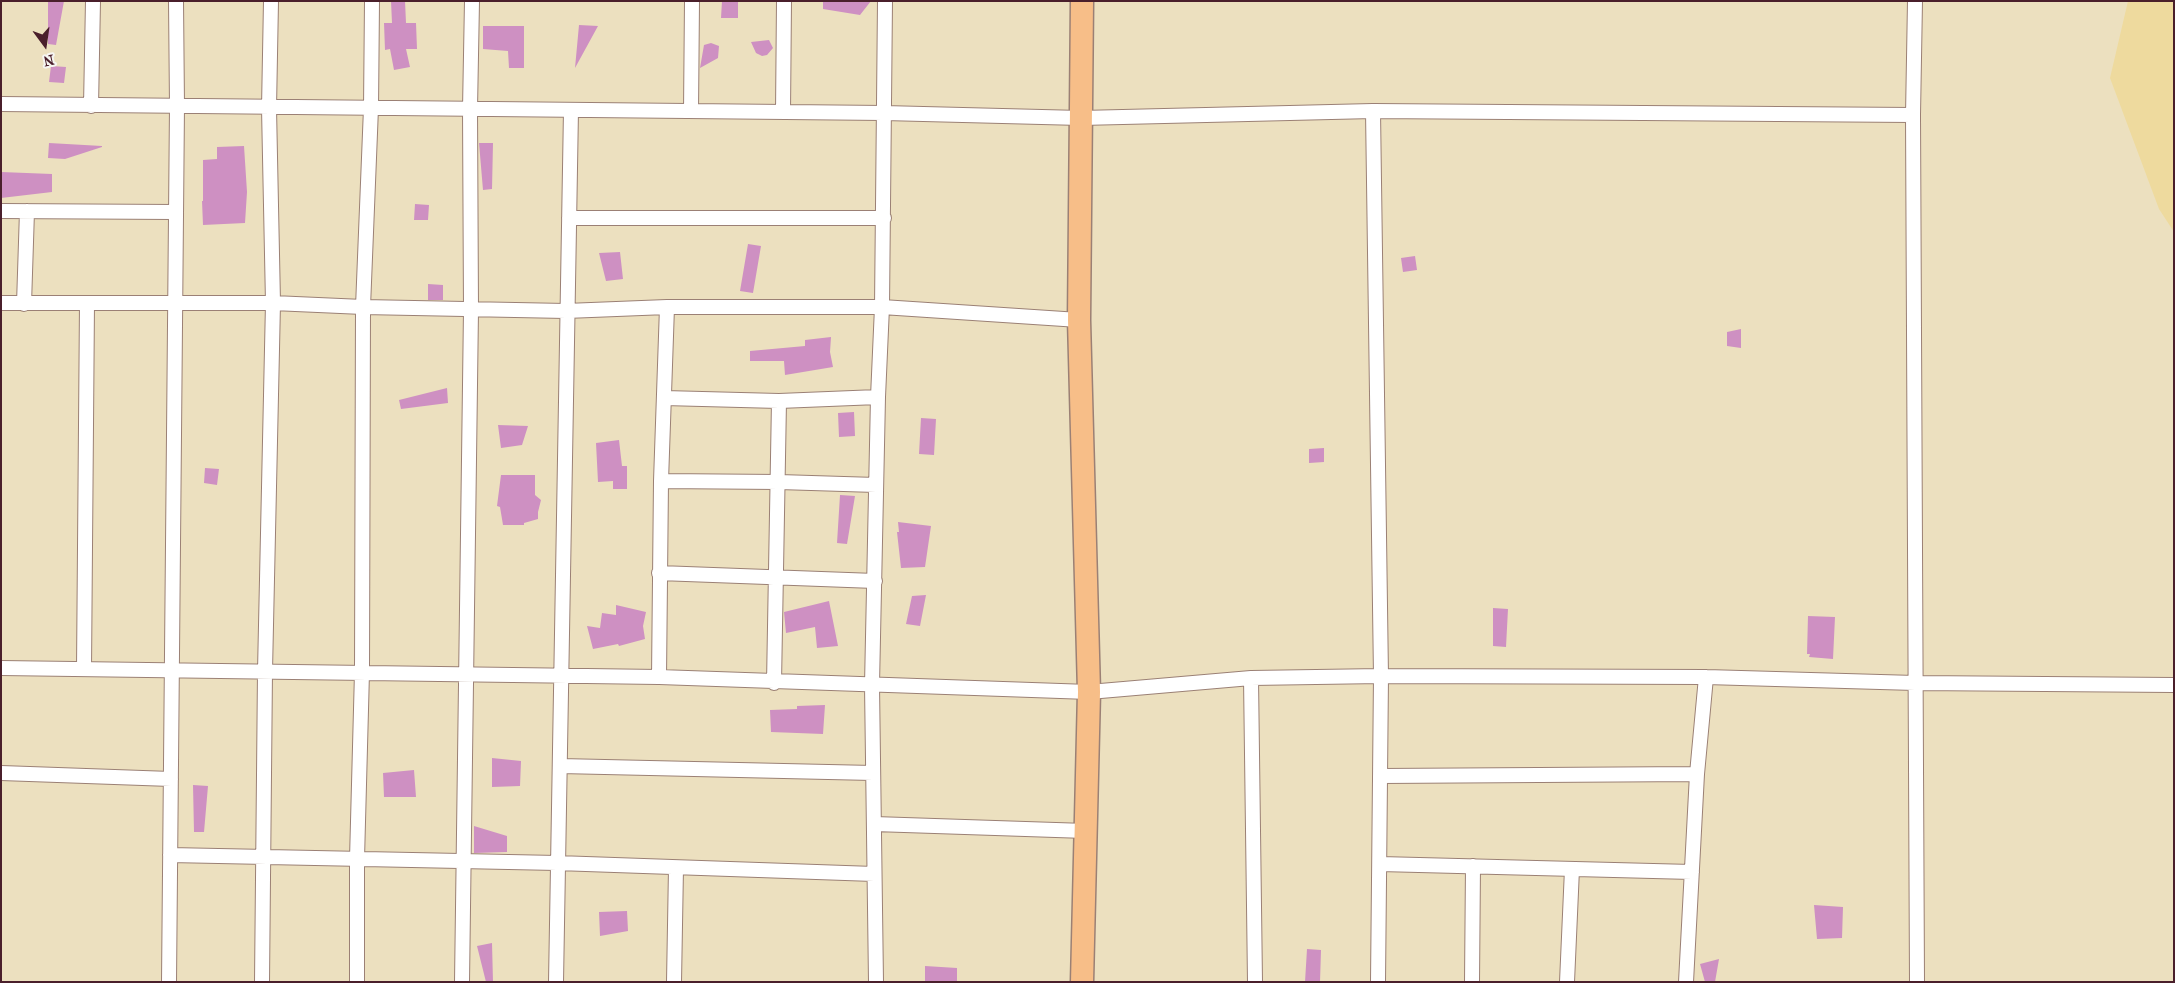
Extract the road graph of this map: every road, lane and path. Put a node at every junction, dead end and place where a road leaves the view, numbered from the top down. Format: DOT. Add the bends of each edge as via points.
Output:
graph roads {
  1 [pos="93,1"];
  2 [pos="176,1"];
  3 [pos="272,1"];
  4 [pos="372,1"];
  5 [pos="472,1"];
  6 [pos="692,1"];
  7 [pos="784,1"];
  8 [pos="885,1"];
  9 [pos="1082,1"];
  10 [pos="1915,1"];
  11 [pos="1,104"];
  12 [pos="91,106"];
  13 [pos="177,106"];
  14 [pos="269,108"];
  15 [pos="371,108"];
  16 [pos="470,108"];
  17 [pos="571,110"];
  18 [pos="691,111"];
  19 [pos="1372,111"];
  20 [pos="783,112"];
  21 [pos="884,113"];
  22 [pos="1913,115"];
  23 [pos="1081,118"];
  24 [pos="1,211"];
  25 [pos="27,211"];
  26 [pos="175,212"];
  27 [pos="570,218"];
  28 [pos="884,218"];
  29 [pos="87,303"];
  30 [pos="175,303"];
  31 [pos="273,303"];
  32 [pos="1,304"];
  33 [pos="24,304"];
  34 [pos="363,307"];
  35 [pos="667,307"];
  36 [pos="882,307"];
  37 [pos="471,310"];
  38 [pos="566,311"];
  39 [pos="1079,320"];
  40 [pos="878,397"];
  41 [pos="664,398"];
  42 [pos="779,401"];
  43 [pos="661,481"];
  44 [pos="779,482"];
  45 [pos="876,485"];
  46 [pos="659,573"];
  47 [pos="776,579"];
  48 [pos="875,581"];
  49 [pos="1,668"];
  50 [pos="84,669"];
  51 [pos="172,670"];
  52 [pos="265,671"];
  53 [pos="362,672"];
  54 [pos="466,674"];
  55 [pos="1381,676"];
  56 [pos="562,677"];
  57 [pos="659,677"];
  58 [pos="1706,677"];
  59 [pos="1251,678"];
  60 [pos="774,682"];
  61 [pos="1915,683"];
  62 [pos="872,685"];
  63 [pos="2174,685"];
  64 [pos="1089,692"];
  65 [pos="560,766"];
  66 [pos="1,772"];
  67 [pos="873,774"];
  68 [pos="1696,774"];
  69 [pos="1381,776"];
  70 [pos="171,779"];
  71 [pos="874,824"];
  72 [pos="1086,831"];
  73 [pos="170,855"];
  74 [pos="263,856"];
  75 [pos="357,859"];
  76 [pos="465,860"];
  77 [pos="557,863"];
  78 [pos="1380,864"];
  79 [pos="1473,866"];
  80 [pos="676,868"];
  81 [pos="1572,869"];
  82 [pos="1692,872"];
  83 [pos="874,874"];
  84 [pos="169,982"];
  85 [pos="262,982"];
  86 [pos="357,982"];
  87 [pos="462,982"];
  88 [pos="556,982"];
  89 [pos="674,982"];
  90 [pos="876,982"];
  91 [pos="1082,982"];
  92 [pos="1255,982"];
  93 [pos="1378,982"];
  94 [pos="1472,982"];
  95 [pos="1567,982"];
  96 [pos="1686,982"];
  97 [pos="1917,982"];
  1 -- 12 [label="street"];
  2 -- 13 [label="street"];
  3 -- 14 [label="street"];
  4 -- 15 [label="street"];
  5 -- 16 [label="street"];
  6 -- 18 [label="street"];
  7 -- 20 [label="street"];
  8 -- 21 [label="street"];
  9 -- 23 [label="main road"];
  10 -- 22 [label="street"];
  11 -- 12 [label="street"];
  12 -- 13 [label="street"];
  13 -- 14 [label="street"];
  13 -- 26 [label="street"];
  14 -- 15 [label="street"];
  14 -- 31 [label="street"];
  15 -- 16 [label="street"];
  15 -- 34 [label="street"];
  16 -- 17 [label="street"];
  16 -- 37 [label="street"];
  17 -- 18 [label="street"];
  17 -- 27 [label="street"];
  18 -- 20 [label="street"];
  19 -- 22 [label="street"];
  19 -- 23 [label="street"];
  19 -- 55 [label="street"];
  20 -- 21 [label="street"];
  21 -- 23 [label="street"];
  21 -- 28 [label="street"];
  22 -- 61 [label="street"];
  23 -- 39 [label="main road"];
  24 -- 25 [label="street"];
  25 -- 26 [label="street"];
  25 -- 33 [label="street"];
  26 -- 30 [label="street"];
  27 -- 28 [label="street"];
  27 -- 38 [label="street"];
  28 -- 36 [label="street"];
  29 -- 30 [label="street"];
  29 -- 33 [label="street"];
  29 -- 50 [label="street"];
  30 -- 31 [label="street"];
  30 -- 51 [label="street"];
  31 -- 34 [label="street"];
  31 -- 52 [label="street"];
  32 -- 33 [label="street"];
  34 -- 37 [label="street"];
  34 -- 53 [label="street"];
  35 -- 36 [label="street"];
  35 -- 38 [label="street"];
  35 -- 41 [label="street"];
  36 -- 39 [label="street"];
  36 -- 40 [label="street"];
  37 -- 38 [label="street"];
  37 -- 54 [label="street"];
  38 -- 56 [label="street"];
  39 -- 64 [label="main road"];
  40 -- 42 [label="street"];
  40 -- 45 [label="street"];
  41 -- 42 [label="street"];
  41 -- 43 [label="street"];
  42 -- 44 [label="street"];
  43 -- 44 [label="street"];
  43 -- 46 [label="street"];
  44 -- 45 [label="street"];
  44 -- 47 [label="street"];
  45 -- 48 [label="street"];
  46 -- 47 [label="street"];
  46 -- 57 [label="street"];
  47 -- 48 [label="street"];
  47 -- 60 [label="street"];
  48 -- 62 [label="street"];
  49 -- 50 [label="street"];
  50 -- 51 [label="street"];
  51 -- 52 [label="street"];
  51 -- 70 [label="street"];
  52 -- 53 [label="street"];
  52 -- 74 [label="street"];
  53 -- 54 [label="street"];
  53 -- 75 [label="street"];
  54 -- 56 [label="street"];
  54 -- 76 [label="street"];
  55 -- 58 [label="street"];
  55 -- 59 [label="street"];
  55 -- 69 [label="street"];
  56 -- 57 [label="street"];
  56 -- 65 [label="street"];
  57 -- 60 [label="street"];
  58 -- 61 [label="street"];
  58 -- 68 [label="street"];
  59 -- 64 [label="street"];
  59 -- 92 [label="street"];
  60 -- 62 [label="street"];
  61 -- 63 [label="street"];
  61 -- 97 [label="street"];
  62 -- 64 [label="street"];
  62 -- 67 [label="street"];
  64 -- 72 [label="main road"];
  65 -- 67 [label="street"];
  65 -- 77 [label="street"];
  66 -- 70 [label="street"];
  67 -- 71 [label="street"];
  68 -- 69 [label="street"];
  68 -- 82 [label="street"];
  69 -- 78 [label="street"];
  70 -- 73 [label="street"];
  71 -- 72 [label="street"];
  71 -- 83 [label="street"];
  72 -- 91 [label="main road"];
  73 -- 74 [label="street"];
  73 -- 84 [label="street"];
  74 -- 75 [label="street"];
  74 -- 85 [label="street"];
  75 -- 76 [label="street"];
  75 -- 86 [label="street"];
  76 -- 77 [label="street"];
  76 -- 87 [label="street"];
  77 -- 80 [label="street"];
  77 -- 88 [label="street"];
  78 -- 79 [label="street"];
  78 -- 93 [label="street"];
  79 -- 81 [label="street"];
  79 -- 94 [label="street"];
  80 -- 83 [label="street"];
  80 -- 89 [label="street"];
  81 -- 82 [label="street"];
  81 -- 95 [label="street"];
  82 -- 96 [label="street"];
  83 -- 90 [label="street"];
}
